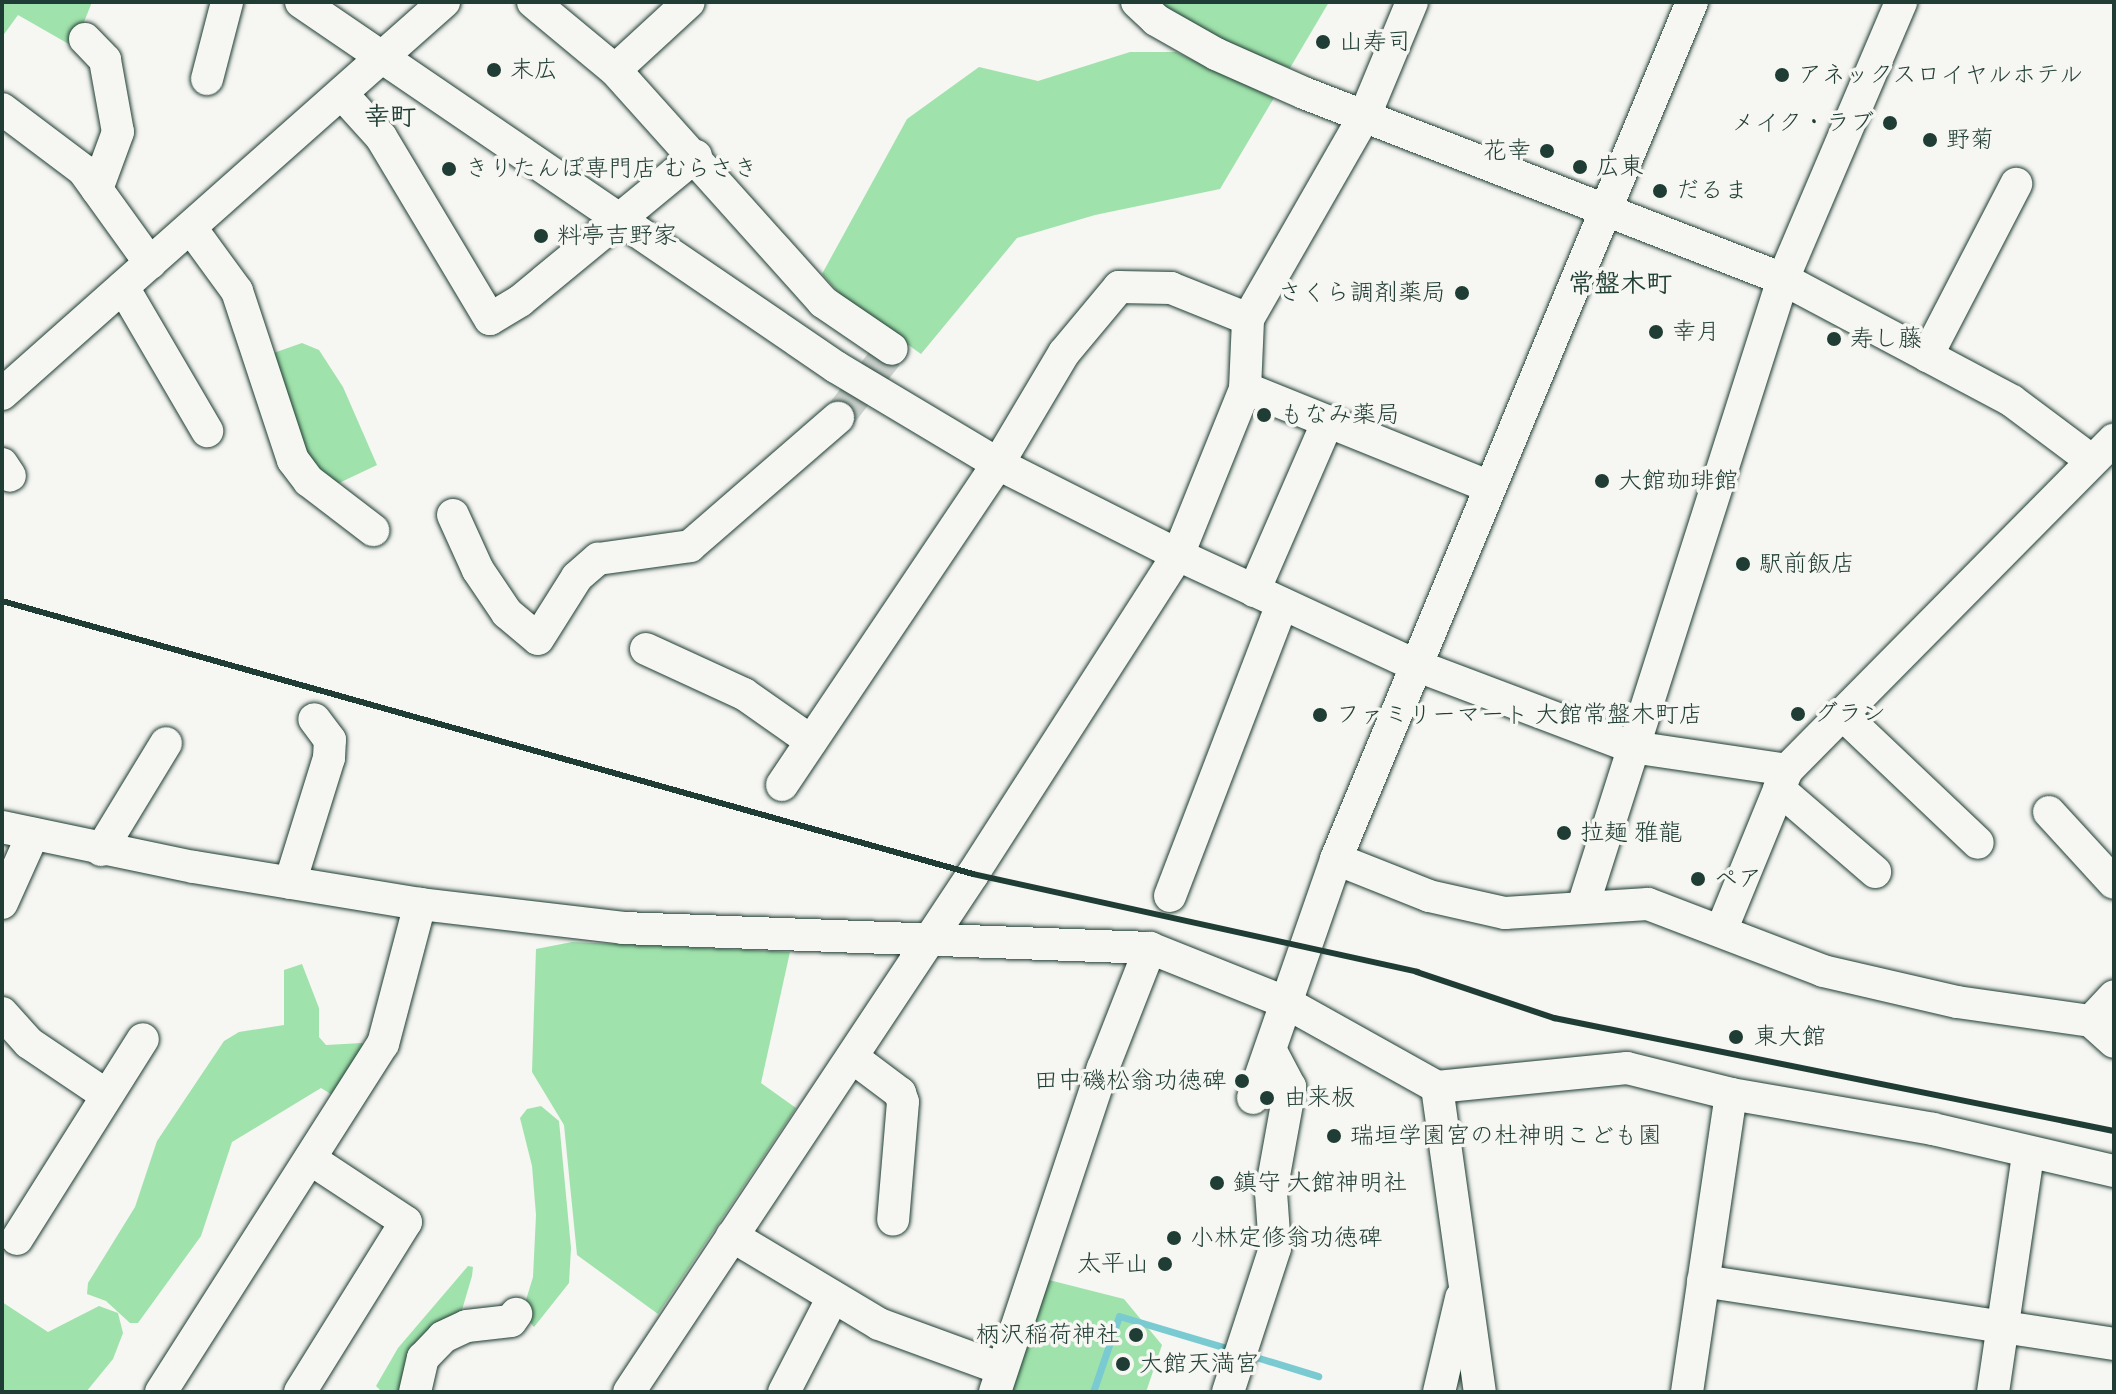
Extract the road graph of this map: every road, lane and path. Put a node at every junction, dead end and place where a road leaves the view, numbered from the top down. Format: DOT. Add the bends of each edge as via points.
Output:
graph roads {
  1 [pos="227,2"];
  2 [pos="301,2"];
  3 [pos="444,2"];
  4 [pos="533,2"];
  5 [pos="689,2"];
  6 [pos="1137,2"];
  7 [pos="1412,2"];
  8 [pos="1692,2"];
  9 [pos="1901,2"];
  10 [pos="85,39"];
  11 [pos="382,59"];
  12 [pos="615,70"];
  13 [pos="207,79"];
  14 [pos="342,94"];
  15 [pos="2,109"];
  16 [pos="1365,115"];
  17 [pos="696,156"];
  18 [pos="2016,184"];
  19 [pos="97,189"];
  20 [pos="1606,213"];
  21 [pos="618,215"];
  22 [pos="191,228"];
  23 [pos="150,263"];
  24 [pos="1783,279"];
  25 [pos="123,287"];
  26 [pos="1248,319"];
  27 [pos="892,349"];
  28 [pos="1927,356"];
  29 [pos="1245,388"];
  30 [pos="2,394"];
  31 [pos="838,418"];
  32 [pos="1328,421"];
  33 [pos="207,431"];
  34 [pos="2103,450"];
  35 [pos="998,464"];
  36 [pos="1490,487"];
  37 [pos="453,515"];
  38 [pos="373,530"];
  39 [pos="1178,555"];
  40 [pos="1268,597"];
  41 [pos="646,649"];
  42 [pos="1415,665"];
  43 [pos="1842,714"];
  44 [pos="314,719"];
  45 [pos="811,741"];
  46 [pos="166,743"];
  47 [pos="1632,747"];
  48 [pos="1783,779"];
  49 [pos="782,785"];
  50 [pos="2049,812"];
  51 [pos="2,827"];
  52 [pos="33,834"];
  53 [pos="1978,843"];
  54 [pos="101,850"];
  55 [pos="1336,859"];
  56 [pos="1875,872"];
  57 [pos="290,883"];
  58 [pos="2114,883"];
  59 [pos="1170,896"];
  60 [pos="2,903"];
  61 [pos="420,904"];
  62 [pos="1583,906"];
  63 [pos="1721,931"];
  64 [pos="928,943"];
  65 [pos="1150,948"];
  66 [pos="2114,996"];
  67 [pos="1285,1002"];
  68 [pos="2,1013"];
  69 [pos="2103,1031"];
  70 [pos="143,1039"];
  71 [pos="1271,1051"];
  72 [pos="852,1057"];
  73 [pos="1437,1087"];
  74 [pos="1731,1094"];
  75 [pos="106,1095"];
  76 [pos="1253,1098"];
  77 [pos="2028,1155"];
  78 [pos="312,1160"];
  79 [pos="2114,1171"];
  80 [pos="893,1220"];
  81 [pos="732,1236"];
  82 [pos="17,1239"];
  83 [pos="1703,1281"];
  84 [pos="1464,1285"];
  85 [pos="833,1297"];
  86 [pos="516,1314"];
  87 [pos="2002,1327"];
  88 [pos="2114,1344"];
  89 [pos="998,1381"];
  90 [pos="161,1392"];
  91 [pos="300,1392"];
  92 [pos="415,1392"];
  93 [pos="629,1392"];
  94 [pos="784,1392"];
  95 [pos="1228,1392"];
  96 [pos="1439,1392"];
  97 [pos="1480,1392"];
  98 [pos="1687,1392"];
  99 [pos="1993,1392"];
  1 -- 13 [label="street"];
  2 -- 11 [label="street"];
  3 -- 11 [label="street"];
  4 -- 12 [label="street"];
  5 -- 12 [label="street"];
  6 -- 16 [label="street" via="1156,20 1216,54"];
  7 -- 16 [label="street"];
  8 -- 20 [label="street"];
  9 -- 24 [label="street"];
  10 -- 19 [label="street" via="105,60 118,132"];
  11 -- 14 [label="street"];
  11 -- 21 [label="street"];
  12 -- 17 [label="street"];
  14 -- 21 [label="street" via="381,137 490,319 520,301"];
  14 -- 22 [label="street"];
  15 -- 19 [label="street" via="54,146"];
  16 -- 20 [label="street"];
  16 -- 26 [label="street"];
  17 -- 21 [label="street"];
  17 -- 27 [label="street" via="823,302"];
  18 -- 28 [label="street"];
  19 -- 23 [label="street"];
  20 -- 24 [label="street"];
  20 -- 36 [label="street"];
  21 -- 35 [label="street" via="836,367"];
  22 -- 23 [label="street"];
  22 -- 38 [label="street" via="237,291 293,460 309,481"];
  23 -- 25 [label="street"];
  24 -- 28 [label="street"];
  24 -- 47 [label="street"];
  25 -- 30 [label="street"];
  25 -- 33 [label="street"];
  26 -- 29 [label="street"];
  26 -- 35 [label="street" via="1171,288 1119,287 1064,353"];
  28 -- 34 [label="street"];
  29 -- 32 [label="street"];
  29 -- 39 [label="street"];
  31 -- 37 [label="street" via="690,546 598,559 577,577 538,639 507,613"];
  32 -- 36 [label="street"];
  32 -- 40 [label="street"];
  34 -- 43 [label="street"];
  35 -- 39 [label="street"];
  35 -- 45 [label="street"];
  36 -- 42 [label="street"];
  39 -- 40 [label="street"];
  39 -- 64 [label="street"];
  40 -- 42 [label="street"];
  40 -- 59 [label="street"];
  41 -- 45 [label="street" via="744,694"];
  42 -- 47 [label="street"];
  42 -- 55 [label="street"];
  43 -- 48 [label="street"];
  43 -- 53 [label="street"];
  44 -- 57 [label="street" via="330,740 329,758"];
  45 -- 49 [label="street"];
  46 -- 54 [label="street"];
  47 -- 48 [label="street"];
  47 -- 62 [label="street"];
  48 -- 56 [label="street"];
  48 -- 63 [label="street"];
  50 -- 58 [label="street"];
  51 -- 52 [label="street"];
  52 -- 54 [label="street"];
  52 -- 60 [label="street"];
  54 -- 57 [label="street"];
  55 -- 62 [label="street" via="1429,896 1505,913"];
  55 -- 67 [label="street"];
  57 -- 61 [label="street"];
  61 -- 64 [label="street" via="623,928"];
  61 -- 78 [label="street" via="383,1044"];
  62 -- 63 [label="street" via="1648,904"];
  63 -- 69 [label="street" via="1823,971"];
  64 -- 65 [label="street"];
  64 -- 72 [label="street"];
  65 -- 67 [label="street"];
  65 -- 89 [label="street" via="1103,1068"];
  66 -- 69 [label="street"];
  67 -- 71 [label="street"];
  67 -- 73 [label="street"];
  68 -- 75 [label="street" via="29,1043"];
  70 -- 75 [label="street"];
  71 -- 76 [label="street"];
  71 -- 95 [label="street" via="1290,1087 1271,1192 1275,1248"];
  72 -- 80 [label="street" via="900,1093 903,1102"];
  72 -- 81 [label="street"];
  73 -- 74 [label="street" via="1627,1068"];
  73 -- 84 [label="street"];
  74 -- 77 [label="street" via="1933,1129"];
  74 -- 83 [label="street"];
  75 -- 82 [label="street"];
  77 -- 79 [label="street"];
  77 -- 87 [label="street"];
  78 -- 90 [label="street"];
  78 -- 91 [label="street" via="406,1222"];
  81 -- 85 [label="street"];
  81 -- 93 [label="street"];
  83 -- 87 [label="street"];
  83 -- 98 [label="street"];
  84 -- 96 [label="street"];
  84 -- 97 [label="street"];
  85 -- 89 [label="street"];
  85 -- 94 [label="street"];
  86 -- 92 [label="street" via="511,1321 467,1326 443,1337 423,1358 414,1378"];
  87 -- 88 [label="street"];
  87 -- 99 [label="street"];
}
